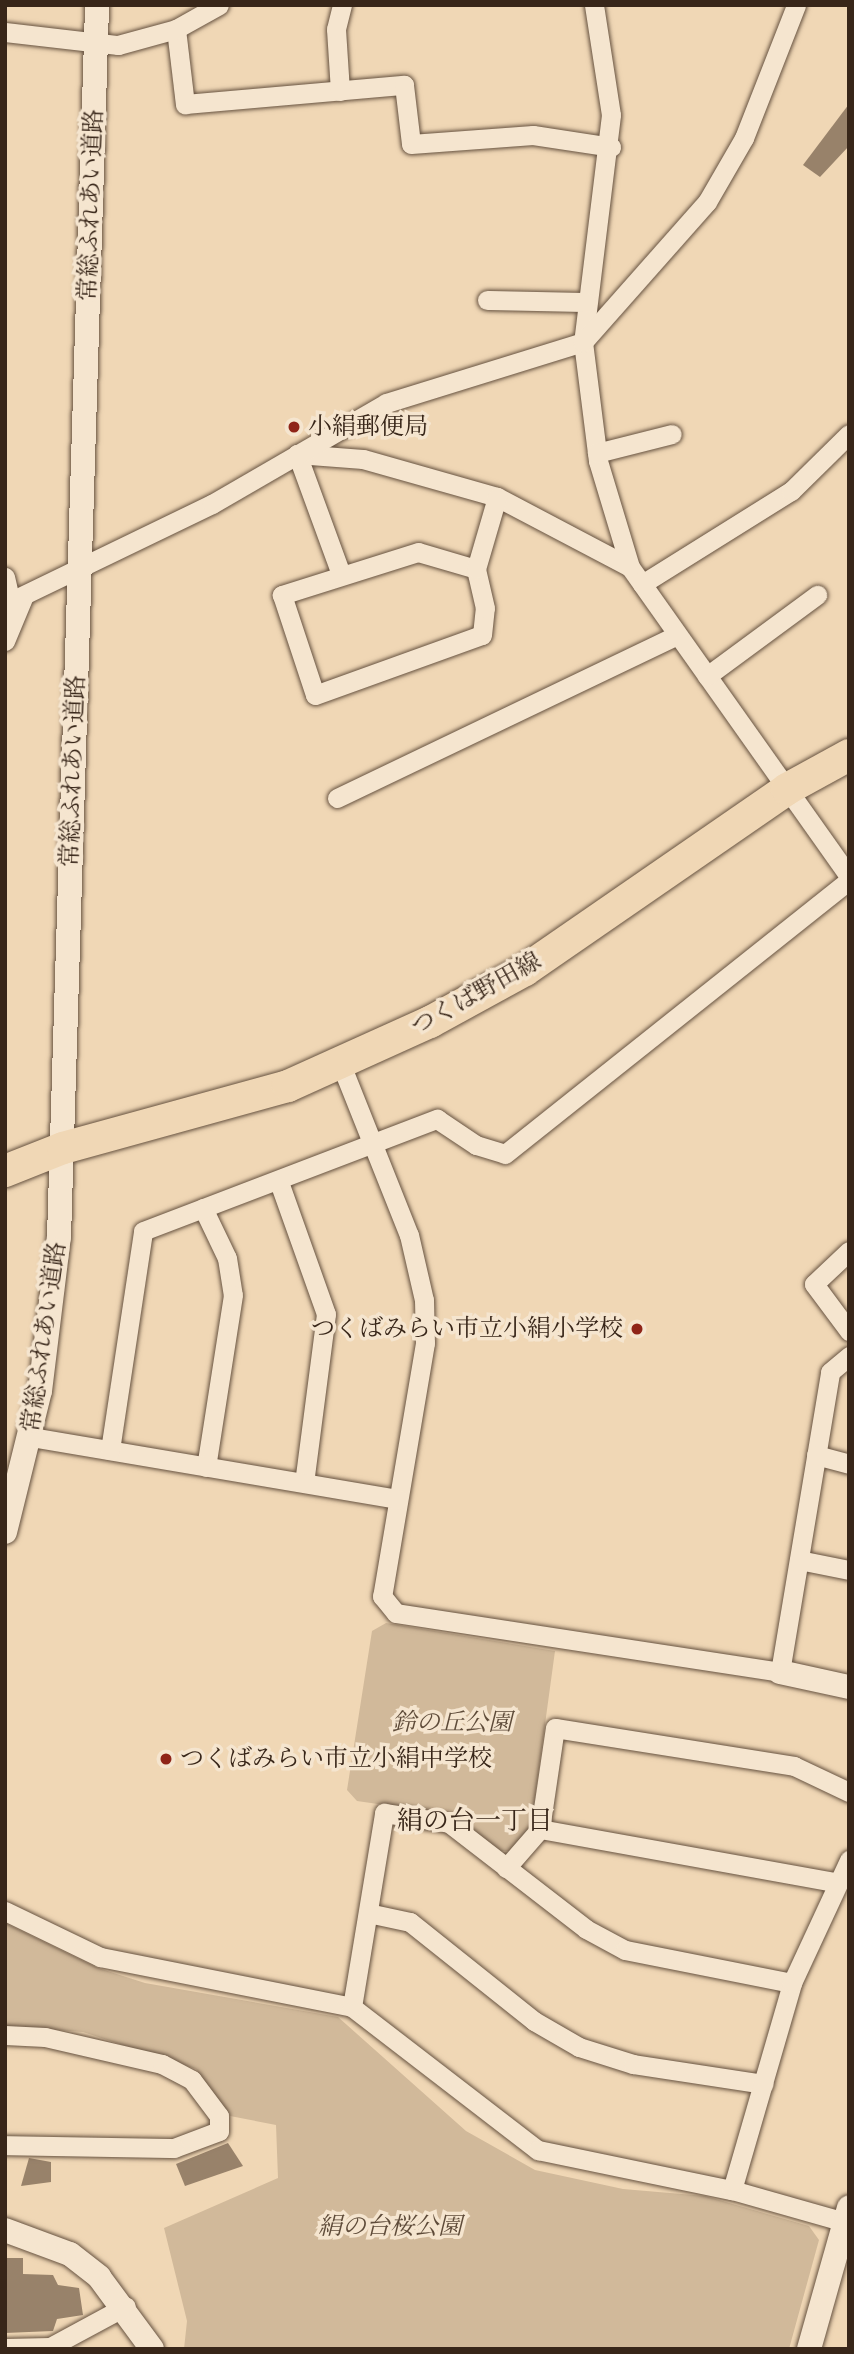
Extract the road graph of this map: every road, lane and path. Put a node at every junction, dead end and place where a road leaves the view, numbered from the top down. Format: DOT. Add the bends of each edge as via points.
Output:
graph roads {
  1 [pos="97,5"];
  2 [pos="219,5"];
  3 [pos="342,5"];
  4 [pos="594,5"];
  5 [pos="796,5"];
  6 [pos="176,29"];
  7 [pos="5,32"];
  8 [pos="96,46"];
  9 [pos="340,91"];
  10 [pos="611,147"];
  11 [pos="487,300"];
  12 [pos="586,302"];
  13 [pos="583,342"];
  14 [pos="672,434"];
  15 [pos="849,434"];
  16 [pos="597,453"];
  17 [pos="297,454"];
  18 [pos="497,497"];
  19 [pos="629,567"];
  20 [pos="476,569"];
  21 [pos="79,571"];
  22 [pos="341,574"];
  23 [pos="5,577"];
  24 [pos="642,584"];
  25 [pos="817,595"];
  26 [pos="13,601"];
  27 [pos="677,635"];
  28 [pos="5,641"];
  29 [pos="707,676"];
  30 [pos="849,755"];
  31 [pos="787,789"];
  32 [pos="337,798"];
  33 [pos="849,878"];
  34 [pos="340,1062"];
  35 [pos="373,1143"];
  36 [pos="5,1147"];
  37 [pos="63,1148"];
  38 [pos="5,1171"];
  39 [pos="279,1182"];
  40 [pos="203,1208"];
  41 [pos="849,1251"];
  42 [pos="849,1331"];
  43 [pos="847,1360"];
  44 [pos="31,1437"];
  45 [pos="110,1450"];
  46 [pos="816,1455"];
  47 [pos="849,1464"];
  48 [pos="206,1467"];
  49 [pos="304,1483"];
  50 [pos="398,1499"];
  51 [pos="5,1532"];
  52 [pos="799,1560"];
  53 [pos="849,1570"];
  54 [pos="780,1672"];
  55 [pos="849,1687"];
  56 [pos="849,1792"];
  57 [pos="540,1829"];
  58 [pos="849,1860"];
  59 [pos="506,1867"];
  60 [pos="836,1882"];
  61 [pos="5,1911"];
  62 [pos="368,1913"];
  63 [pos="792,1983"];
  64 [pos="352,2007"];
  65 [pos="5,2035"];
  66 [pos="763,2084"];
  67 [pos="5,2145"];
  68 [pos="732,2190"];
  69 [pos="847,2217"];
  70 [pos="5,2230"];
  71 [pos="126,2306"];
  72 [pos="5,2348"];
  73 [pos="152,2349"];
  74 [pos="809,2349"];
  1 -- 8 [label="street, 常総ふれあい道路"];
  2 -- 6 [label="street"];
  3 -- 9 [label="street" via="336,29"];
  4 -- 10 [label="street"];
  5 -- 13 [label="street" via="744,138 707,202"];
  6 -- 8 [label="street"];
  6 -- 9 [label="street" via="185,104"];
  7 -- 8 [label="street"];
  8 -- 21 [label="street, 常総ふれあい道路"];
  9 -- 10 [label="street" via="404,85 411,144 533,135"];
  10 -- 12 [label="street"];
  11 -- 12 [label="street"];
  12 -- 13 [label="street"];
  13 -- 16 [label="street"];
  13 -- 17 [label="street" via="386,403"];
  14 -- 16 [label="street"];
  15 -- 24 [label="street" via="791,491"];
  16 -- 19 [label="street"];
  17 -- 18 [label="street" via="363,459"];
  17 -- 21 [label="street"];
  17 -- 22 [label="street"];
  18 -- 19 [label="street"];
  18 -- 20 [label="street"];
  19 -- 24 [label="street"];
  20 -- 22 [label="street" via="418,552"];
  20 -- 22 [label="street" via="485,608 482,635 315,695 282,595"];
  21 -- 26 [label="street"];
  21 -- 37 [label="street, 常総ふれあい道路"];
  23 -- 26 [label="street"];
  24 -- 27 [label="street"];
  25 -- 29 [label="street"];
  26 -- 28 [label="street"];
  27 -- 29 [label="street"];
  27 -- 32 [label="street"];
  29 -- 31 [label="street"];
  30 -- 31 [label="main road, つくば野田線"];
  31 -- 33 [label="street"];
  31 -- 34 [label="main road, つくば野田線" via="525,970"];
  33 -- 35 [label="street" via="505,1154 476,1145 438,1119"];
  34 -- 35 [label="street"];
  34 -- 37 [label="main road, つくば野田線" via="222,1107"];
  35 -- 39 [label="street"];
  35 -- 50 [label="street" via="409,1235 424,1300 425,1343"];
  36 -- 37 [label="main road, つくば野田線"];
  37 -- 38 [label="main road, つくば野田線"];
  37 -- 44 [label="street, 常総ふれあい道路" via="49,1336"];
  39 -- 40 [label="street"];
  39 -- 49 [label="street" via="326,1314"];
  40 -- 45 [label="street" via="143,1231"];
  40 -- 48 [label="street" via="228,1258 233,1295"];
  41 -- 42 [label="street" via="814,1284"];
  43 -- 46 [label="street" via="830,1372"];
  44 -- 45 [label="street"];
  44 -- 51 [label="street, 常総ふれあい道路"];
  45 -- 48 [label="street"];
  46 -- 47 [label="street"];
  46 -- 52 [label="street"];
  48 -- 49 [label="street"];
  49 -- 50 [label="street"];
  50 -- 54 [label="street" via="382,1596 396,1613"];
  52 -- 53 [label="street"];
  52 -- 54 [label="street"];
  54 -- 55 [label="street"];
  56 -- 57 [label="street" via="794,1766 555,1728"];
  57 -- 59 [label="street"];
  57 -- 60 [label="street"];
  58 -- 60 [label="street"];
  59 -- 62 [label="street" via="449,1823 384,1813"];
  59 -- 63 [label="street" via="586,1929 625,1950"];
  60 -- 63 [label="street"];
  61 -- 64 [label="street" via="100,1957"];
  62 -- 64 [label="street"];
  62 -- 66 [label="street" via="410,1922 534,2021 579,2048 633,2064"];
  63 -- 66 [label="street"];
  64 -- 68 [label="street" via="538,2150"];
  65 -- 67 [label="street" via="45,2037 162,2064 192,2080 219,2116 219,2131 174,2148"];
  66 -- 68 [label="street"];
  68 -- 69 [label="street"];
  69 -- 74 [label="street"];
  70 -- 71 [label="street" via="70,2254"];
  71 -- 72 [label="street" via="50,2347"];
  71 -- 73 [label="street"];
}
